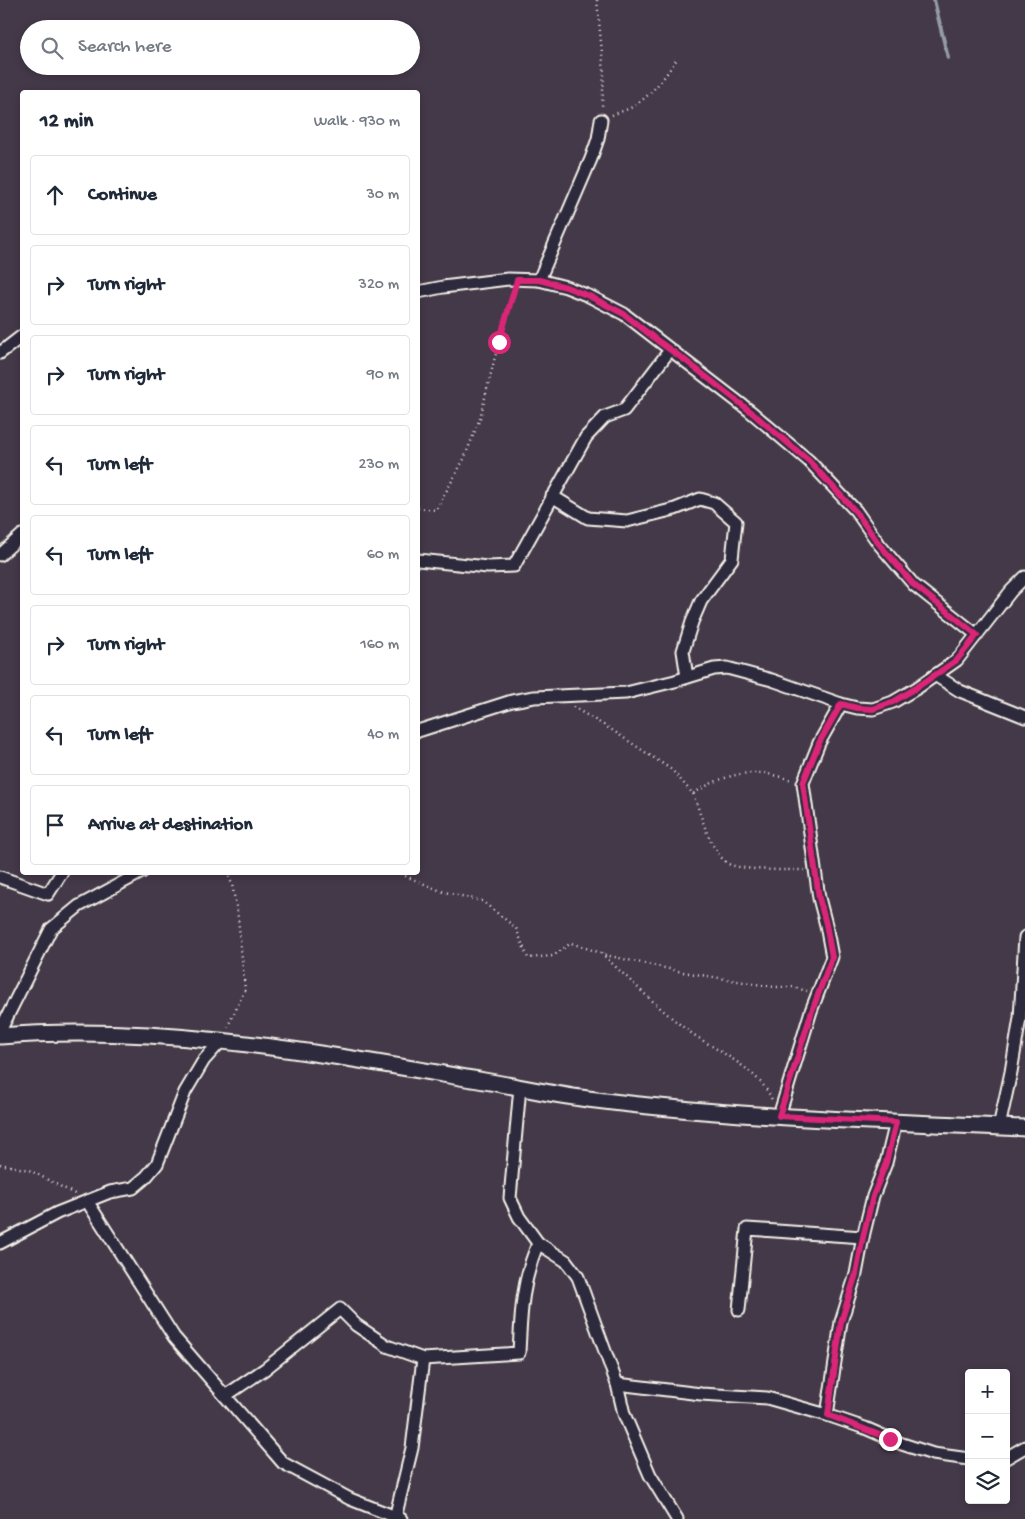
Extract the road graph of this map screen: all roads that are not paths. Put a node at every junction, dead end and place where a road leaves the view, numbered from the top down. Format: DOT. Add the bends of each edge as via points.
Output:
graph roads {
  1 [pos="601,120"];
  2 [pos="539,280"];
  3 [pos="420,292"];
  4 [pos="20,338"];
  5 [pos="670,350"];
  6 [pos="0,353"];
  7 [pos="552,496"];
  8 [pos="20,537"];
  9 [pos="0,555"];
  10 [pos="420,560"];
  11 [pos="1025,577"];
  12 [pos="977,635"];
  13 [pos="936,675"];
  14 [pos="687,677"];
  15 [pos="841,704"];
  16 [pos="1025,717"];
  17 [pos="420,730"];
  18 [pos="60,875"];
  19 [pos="136,875"];
  20 [pos="0,877"];
  21 [pos="1025,937"];
  22 [pos="0,1031"];
  23 [pos="0,1036"];
  24 [pos="222,1040"];
  25 [pos="520,1087"];
  26 [pos="779,1116"];
  27 [pos="896,1122"];
  28 [pos="999,1127"];
  29 [pos="1025,1128"];
  30 [pos="87,1201"];
  31 [pos="863,1237"];
  32 [pos="0,1243"];
  33 [pos="538,1243"];
  34 [pos="739,1310"];
  35 [pos="423,1359"];
  36 [pos="617,1384"];
  37 [pos="225,1396"];
  38 [pos="828,1415"];
  39 [pos="1025,1447"];
  40 [pos="1010,1456"];
  41 [pos="965,1458"];
  42 [pos="398,1518"];
  43 [pos="678,1519"];
  1 -- 2 [label="street" via="591,159"];
  2 -- 3 [label="street" via="452,286"];
  2 -- 5 [label="street" via="589,296 624,314"];
  4 -- 6 [label="street"];
  5 -- 7 [label="street" via="624,410 605,417 586,437"];
  5 -- 12 [label="street" via="809,461 856,512 914,585"];
  7 -- 10 [label="street" via="514,566 488,567"];
  7 -- 14 [label="street" via="588,518 627,521 700,499 714,503 736,522 732,559 701,601 692,622 683,651"];
  8 -- 9 [label="street"];
  11 -- 12 [label="street"];
  12 -- 13 [label="street" via="957,660"];
  13 -- 15 [label="street" via="893,702 873,709"];
  13 -- 16 [label="street" via="960,691"];
  14 -- 15 [label="street" via="727,668"];
  14 -- 17 [label="street" via="626,693 512,701"];
  15 -- 26 [label="street" via="819,743 803,783 832,957"];
  18 -- 20 [label="street" via="48,894"];
  19 -- 22 [label="street" via="79,906 51,929"];
  21 -- 28 [label="street" via="1020,1018"];
  23 -- 24 [label="main road" via="127,1034"];
  24 -- 25 [label="main road"];
  24 -- 30 [label="street" via="204,1060 185,1092 157,1164 133,1188"];
  25 -- 26 [label="main road" via="594,1100"];
  25 -- 33 [label="street" via="510,1198"];
  26 -- 27 [label="main road"];
  27 -- 28 [label="main road"];
  27 -- 31 [label="street"];
  28 -- 29 [label="main road"];
  30 -- 32 [label="street"];
  30 -- 37 [label="street" via="174,1337"];
  31 -- 34 [label="street" via="746,1228"];
  31 -- 38 [label="street" via="841,1322"];
  33 -- 35 [label="street" via="524,1285 518,1353"];
  33 -- 36 [label="street" via="566,1261 578,1277"];
  35 -- 37 [label="street" via="387,1346 356,1326 340,1309 265,1369"];
  35 -- 42 [label="street" via="412,1448"];
  36 -- 38 [label="street" via="767,1398"];
  36 -- 43 [label="street" via="624,1414 650,1475"];
  37 -- 42 [label="street" via="283,1463 350,1499"];
  38 -- 41 [label="street" via="932,1454"];
  39 -- 40 [label="street"];
}
